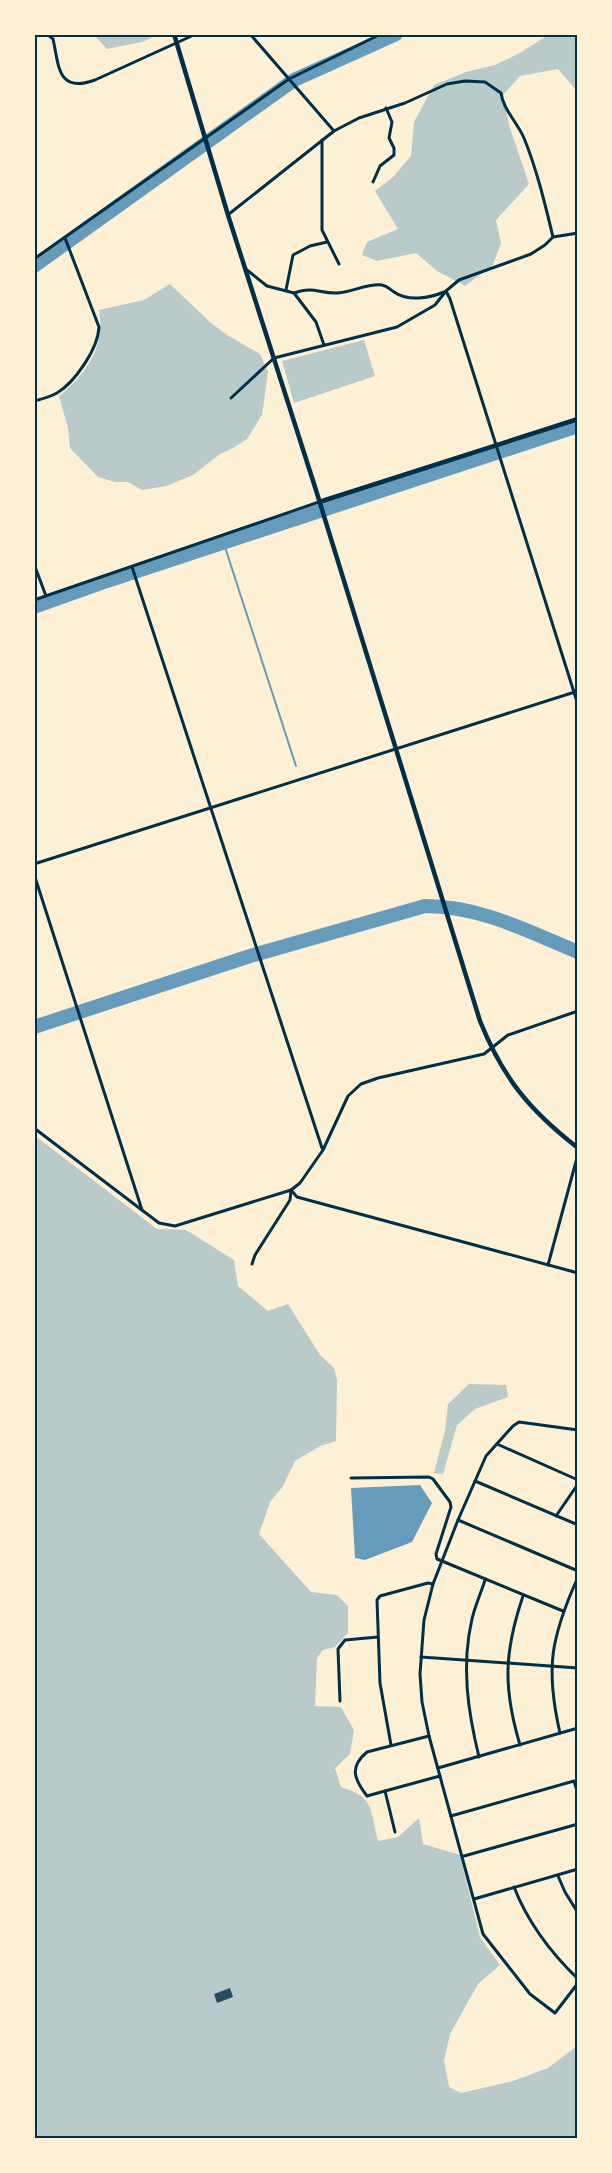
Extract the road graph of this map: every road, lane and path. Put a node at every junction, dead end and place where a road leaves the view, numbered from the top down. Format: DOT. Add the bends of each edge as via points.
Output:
graph roads {
  1 [pos="47,34"];
  2 [pos="174,34"];
  3 [pos="196,34"];
  4 [pos="250,34"];
  5 [pos="381,34"];
  6 [pos="177,43"];
  7 [pos="289,79"];
  8 [pos="386,108"];
  9 [pos="334,130"];
  10 [pos="206,139"];
  11 [pos="322,140"];
  12 [pos="373,182"];
  13 [pos="228,215"];
  14 [pos="578,233"];
  15 [pos="553,237"];
  16 [pos="65,238"];
  17 [pos="327,242"];
  18 [pos="34,259"];
  19 [pos="339,264"];
  20 [pos="245,269"];
  21 [pos="286,290"];
  22 [pos="446,291"];
  23 [pos="294,293"];
  24 [pos="324,345"];
  25 [pos="274,358"];
  26 [pos="231,398"];
  27 [pos="34,401"];
  28 [pos="578,419"];
  29 [pos="497,447"];
  30 [pos="320,502"];
  31 [pos="34,564"];
  32 [pos="132,567"];
  33 [pos="46,596"];
  34 [pos="34,600"];
  35 [pos="575,692"];
  36 [pos="578,705"];
  37 [pos="394,748"];
  38 [pos="210,808"];
  39 [pos="34,864"];
  40 [pos="34,873"];
  41 [pos="578,1011"];
  42 [pos="491,1049"];
  43 [pos="34,1128"];
  44 [pos="578,1148"];
  45 [pos="323,1150"];
  46 [pos="578,1154"];
  47 [pos="291,1190"];
  48 [pos="143,1212"];
  49 [pos="252,1264"];
  50 [pos="548,1265"];
  51 [pos="578,1273"];
  52 [pos="578,1430"];
  53 [pos="496,1444"];
  54 [pos="351,1478"];
  55 [pos="475,1482"];
  56 [pos="578,1482"];
  57 [pos="556,1516"];
  58 [pos="458,1520"];
  59 [pos="578,1525"];
  60 [pos="442,1561"];
  61 [pos="578,1571"];
  62 [pos="578,1577"];
  63 [pos="485,1580"];
  64 [pos="433,1584"];
  65 [pos="523,1596"];
  66 [pos="562,1611"];
  67 [pos="378,1637"];
  68 [pos="421,1657"];
  69 [pos="466,1660"];
  70 [pos="507,1662"];
  71 [pos="551,1666"];
  72 [pos="578,1668"];
  73 [pos="340,1701"];
  74 [pos="578,1728"];
  75 [pos="560,1732"];
  76 [pos="429,1736"];
  77 [pos="392,1745"];
  78 [pos="520,1745"];
  79 [pos="479,1757"];
  80 [pos="438,1768"];
  81 [pos="440,1776"];
  82 [pos="385,1791"];
  83 [pos="578,1794"];
  84 [pos="451,1816"];
  85 [pos="578,1824"];
  86 [pos="395,1832"];
  87 [pos="463,1856"];
  88 [pos="578,1869"];
  89 [pos="558,1876"];
  90 [pos="514,1887"];
  91 [pos="474,1899"];
  92 [pos="578,1913"];
  93 [pos="578,1981"];
  1 -- 6 [label="street" via="53,39 60,73 79,85"];
  2 -- 6 [label="street"];
  3 -- 6 [label="street"];
  4 -- 7 [label="street"];
  5 -- 7 [label="street"];
  6 -- 10 [label="street"];
  7 -- 9 [label="street"];
  7 -- 10 [label="street"];
  8 -- 9 [label="street"];
  8 -- 12 [label="street" via="392,122 389,138 394,155 380,166"];
  8 -- 15 [label="street" via="465,81 484,82 501,93 534,164"];
  9 -- 11 [label="street"];
  10 -- 13 [label="street"];
  10 -- 16 [label="street"];
  11 -- 13 [label="street"];
  11 -- 17 [label="street" via="322,230"];
  13 -- 20 [label="street"];
  14 -- 15 [label="street"];
  15 -- 22 [label="street" via="531,254 459,280"];
  16 -- 18 [label="street"];
  16 -- 27 [label="street" via="99,327 99,338 73,381 55,394"];
  17 -- 19 [label="street"];
  17 -- 21 [label="street" via="293,255"];
  20 -- 21 [label="street" via="267,286"];
  20 -- 25 [label="street"];
  21 -- 23 [label="street"];
  22 -- 23 [label="street" via="434,296 408,297 379,284 336,293 307,289"];
  22 -- 24 [label="street" via="435,305 397,327"];
  22 -- 29 [label="street"];
  23 -- 24 [label="street" via="316,322"];
  24 -- 25 [label="street"];
  25 -- 26 [label="street"];
  25 -- 30 [label="street"];
  28 -- 29 [label="street"];
  29 -- 30 [label="street"];
  29 -- 35 [label="street"];
  30 -- 32 [label="street"];
  30 -- 37 [label="street"];
  31 -- 33 [label="street"];
  32 -- 33 [label="street"];
  32 -- 38 [label="street"];
  33 -- 34 [label="street"];
  35 -- 36 [label="street"];
  35 -- 37 [label="street"];
  37 -- 38 [label="street"];
  37 -- 42 [label="street"];
  38 -- 39 [label="street"];
  38 -- 45 [label="street"];
  40 -- 48 [label="street"];
  41 -- 42 [label="street" via="508,1035"];
  42 -- 44 [label="street" via="531,1108"];
  42 -- 45 [label="street" via="484,1054 361,1084 348,1096"];
  43 -- 48 [label="street"];
  45 -- 47 [label="street"];
  46 -- 50 [label="street"];
  47 -- 48 [label="street" via="175,1226 159,1223"];
  47 -- 49 [label="street" via="290,1200"];
  47 -- 50 [label="street" via="297,1197"];
  50 -- 51 [label="street"];
  52 -- 53 [label="street" via="519,1422"];
  53 -- 55 [label="street"];
  53 -- 56 [label="street"];
  54 -- 60 [label="street" via="433,1479 451,1507 436,1554"];
  55 -- 57 [label="street"];
  55 -- 58 [label="street"];
  56 -- 57 [label="street"];
  57 -- 59 [label="street"];
  58 -- 60 [label="street"];
  58 -- 61 [label="street"];
  60 -- 63 [label="street"];
  60 -- 64 [label="street"];
  62 -- 66 [label="street"];
  63 -- 65 [label="street"];
  63 -- 69 [label="street" via="472,1620"];
  64 -- 67 [label="street" via="380,1596"];
  64 -- 68 [label="street" via="424,1620"];
  65 -- 66 [label="street"];
  65 -- 70 [label="street"];
  66 -- 71 [label="street"];
  67 -- 73 [label="street" via="345,1640 338,1649"];
  67 -- 77 [label="street" via="380,1683"];
  68 -- 69 [label="street"];
  68 -- 76 [label="street" via="422,1702"];
  69 -- 70 [label="street"];
  69 -- 79 [label="street" via="470,1718"];
  70 -- 71 [label="street"];
  70 -- 78 [label="street" via="508,1695"];
  71 -- 72 [label="street"];
  71 -- 75 [label="street" via="553,1704"];
  74 -- 75 [label="street"];
  75 -- 78 [label="street"];
  76 -- 77 [label="street"];
  76 -- 80 [label="street"];
  77 -- 82 [label="street" via="367,1752 354,1769 358,1785 367,1796"];
  78 -- 79 [label="street"];
  79 -- 80 [label="street"];
  80 -- 81 [label="street"];
  81 -- 82 [label="street"];
  81 -- 84 [label="street"];
  82 -- 86 [label="street"];
  83 -- 84 [label="street" via="574,1781"];
  84 -- 87 [label="street"];
  85 -- 87 [label="street"];
  87 -- 91 [label="street"];
  88 -- 89 [label="street"];
  89 -- 90 [label="street"];
  89 -- 92 [label="street"];
  90 -- 91 [label="street"];
  90 -- 93 [label="street" via="537,1932"];
  91 -- 93 [label="street" via="483,1934 530,1994 555,2013"];
}
